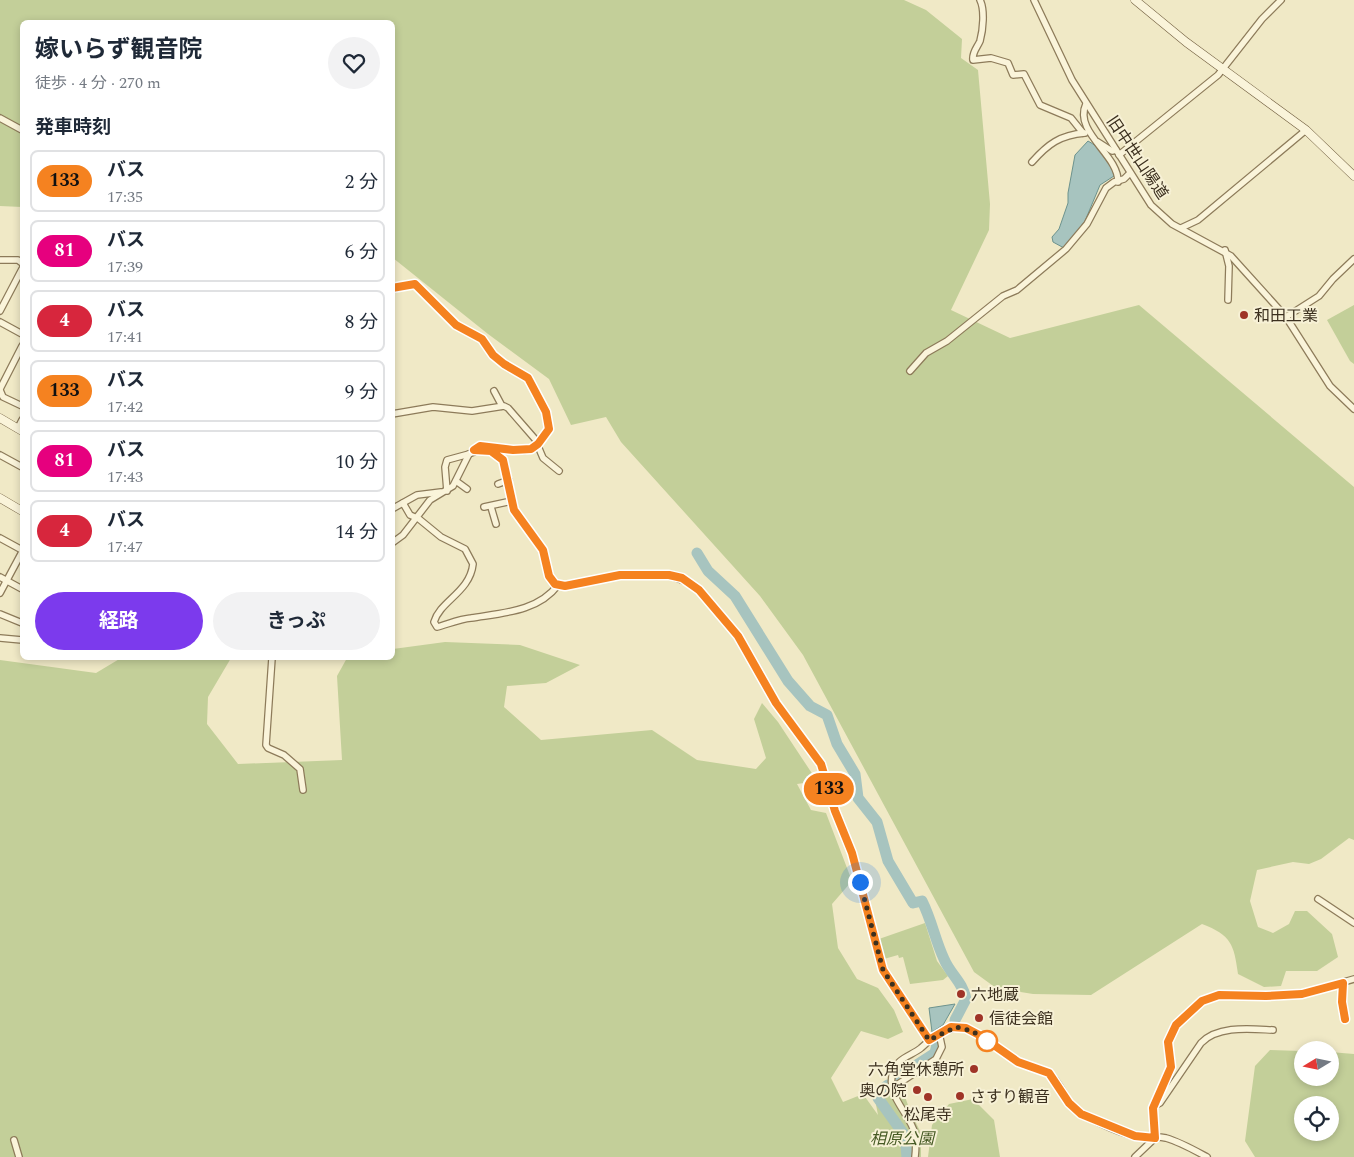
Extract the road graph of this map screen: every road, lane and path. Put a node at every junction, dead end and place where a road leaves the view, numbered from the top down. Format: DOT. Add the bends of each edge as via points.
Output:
graph roads {
  1 [pos="980,0"];
  2 [pos="1034,0"];
  3 [pos="1135,0"];
  4 [pos="1281,0"];
  5 [pos="1224,69"];
  6 [pos="1086,104"];
  7 [pos="0,118"];
  8 [pos="20,129"];
  9 [pos="1306,130"];
  10 [pos="1085,132"];
  11 [pos="1096,141"];
  12 [pos="1118,153"];
  13 [pos="1032,162"];
  14 [pos="1130,173"];
  15 [pos="1354,176"];
  16 [pos="1118,182"];
  17 [pos="1181,228"];
  18 [pos="1225,250"];
  19 [pos="1354,259"];
  20 [pos="0,260"];
  21 [pos="20,262"];
  22 [pos="20,273"];
  23 [pos="395,287"];
  24 [pos="1228,300"];
  25 [pos="0,311"];
  26 [pos="1286,317"];
  27 [pos="0,322"];
  28 [pos="20,333"];
  29 [pos="20,350"];
  30 [pos="910,371"];
  31 [pos="0,389"];
  32 [pos="494,391"];
  33 [pos="20,405"];
  34 [pos="502,406"];
  35 [pos="1354,409"];
  36 [pos="395,413"];
  37 [pos="0,418"];
  38 [pos="20,430"];
  39 [pos="538,444"];
  40 [pos="472,453"];
  41 [pos="0,454"];
  42 [pos="20,466"];
  43 [pos="559,471"];
  44 [pos="509,480"];
  45 [pos="456,481"];
  46 [pos="498,484"];
  47 [pos="467,489"];
  48 [pos="445,491"];
  49 [pos="0,498"];
  50 [pos="403,502"];
  51 [pos="512,502"];
  52 [pos="395,507"];
  53 [pos="484,507"];
  54 [pos="491,507"];
  55 [pos="20,510"];
  56 [pos="416,517"];
  57 [pos="496,524"];
  58 [pos="0,538"];
  59 [pos="395,541"];
  60 [pos="20,550"];
  61 [pos="20,555"];
  62 [pos="0,577"];
  63 [pos="7,581"];
  64 [pos="558,585"];
  65 [pos="20,588"];
  66 [pos="0,593"];
  67 [pos="0,614"];
  68 [pos="20,622"];
  69 [pos="0,638"];
  70 [pos="20,640"];
  71 [pos="272,660"];
  72 [pos="303,790"];
  73 [pos="1318,899"];
  74 [pos="1354,923"];
  75 [pos="1354,979"];
  76 [pos="1343,983"];
  77 [pos="1345,1019"];
  78 [pos="1273,1030"];
  79 [pos="940,1033"];
  80 [pos="929,1040"];
  81 [pos="892,1088"];
  82 [pos="1154,1106"];
  83 [pos="1155,1138"];
  84 [pos="14,1140"];
  85 [pos="18,1157"];
  86 [pos="915,1157"];
  87 [pos="1135,1157"];
  88 [pos="1208,1157"];
  1 -- 10 [label="street" via="980,41 973,60 1008,63 1013,75 1024,74 1040,106 1071,118"];
  2 -- 6 [label="street, 旧中世山陽道"];
  3 -- 5 [label="main road"];
  4 -- 5 [label="street" via="1262,19"];
  5 -- 9 [label="main road"];
  5 -- 12 [label="street"];
  6 -- 10 [label="street"];
  6 -- 12 [label="street, 旧中世山陽道"];
  7 -- 8 [label="street"];
  9 -- 15 [label="main road"];
  9 -- 17 [label="street" via="1198,220"];
  10 -- 11 [label="street"];
  10 -- 13 [label="street" via="1070,134 1049,144"];
  11 -- 12 [label="street"];
  11 -- 16 [label="street" via="1118,169"];
  12 -- 14 [label="street, 旧中世山陽道"];
  14 -- 16 [label="street"];
  14 -- 17 [label="street, 旧中世山陽道" via="1151,205"];
  16 -- 30 [label="street" via="1106,188 1087,224 1066,249 1017,290 1003,296 947,341 926,353"];
  17 -- 18 [label="street, 旧中世山陽道"];
  18 -- 24 [label="street" via="1229,266"];
  18 -- 26 [label="street, 旧中世山陽道"];
  19 -- 26 [label="street" via="1319,296"];
  20 -- 21 [label="street"];
  22 -- 25 [label="street"];
  23 -- 39 [label="street" via="415,284 456,325 482,339 499,360 528,378 548,419 549,429"];
  26 -- 35 [label="street, 旧中世山陽道" via="1330,386"];
  27 -- 28 [label="street"];
  29 -- 31 [label="street"];
  31 -- 33 [label="street" via="3,397"];
  32 -- 34 [label="street"];
  34 -- 36 [label="street" via="472,411 433,407"];
  34 -- 39 [label="street" via="508,408"];
  37 -- 38 [label="main road"];
  39 -- 40 [label="street" via="527,450 480,446"];
  39 -- 43 [label="street" via="543,458"];
  40 -- 44 [label="street" via="485,450 498,454"];
  40 -- 45 [label="street"];
  40 -- 48 [label="street" via="447,460 444,467"];
  41 -- 42 [label="street"];
  44 -- 46 [label="street"];
  44 -- 51 [label="street"];
  45 -- 47 [label="street"];
  45 -- 48 [label="street"];
  48 -- 50 [label="street" via="417,495"];
  48 -- 56 [label="street" via="430,500"];
  49 -- 55 [label="main road"];
  50 -- 52 [label="street"];
  50 -- 56 [label="street" via="410,515"];
  51 -- 54 [label="street"];
  51 -- 64 [label="street" via="514,510 543,550 549,576"];
  53 -- 54 [label="street"];
  54 -- 57 [label="street"];
  56 -- 59 [label="street"];
  56 -- 64 [label="street" via="441,537 465,549 473,564 466,582 436,615 434,622 437,627 469,618 518,611"];
  58 -- 60 [label="street"];
  61 -- 63 [label="street"];
  62 -- 63 [label="street"];
  63 -- 65 [label="street"];
  63 -- 66 [label="street"];
  64 -- 80 [label="street" via="620,575 669,575 692,584 718,611 738,636 776,703 821,764 852,853 883,970"];
  67 -- 68 [label="street"];
  69 -- 70 [label="street"];
  71 -- 72 [label="street" via="266,746 284,755 300,769"];
  73 -- 74 [label="street"];
  75 -- 76 [label="street"];
  76 -- 77 [label="street"];
  76 -- 82 [label="street" via="1302,994 1219,995 1202,1001 1176,1025 1171,1035 1168,1048 1171,1067"];
  78 -- 82 [label="street" via="1238,1030 1208,1036 1160,1103"];
  79 -- 80 [label="street"];
  79 -- 81 [label="street" via="942,1047 936,1059"];
  79 -- 83 [label="street" via="956,1027 972,1031 1018,1062 1049,1073 1069,1103 1081,1114 1135,1136"];
  80 -- 81 [label="street" via="897,1063 891,1080"];
  81 -- 86 [label="street" via="914,1133"];
  82 -- 83 [label="street"];
  83 -- 87 [label="street"];
  83 -- 88 [label="street" via="1172,1140"];
  84 -- 85 [label="street"];
}
